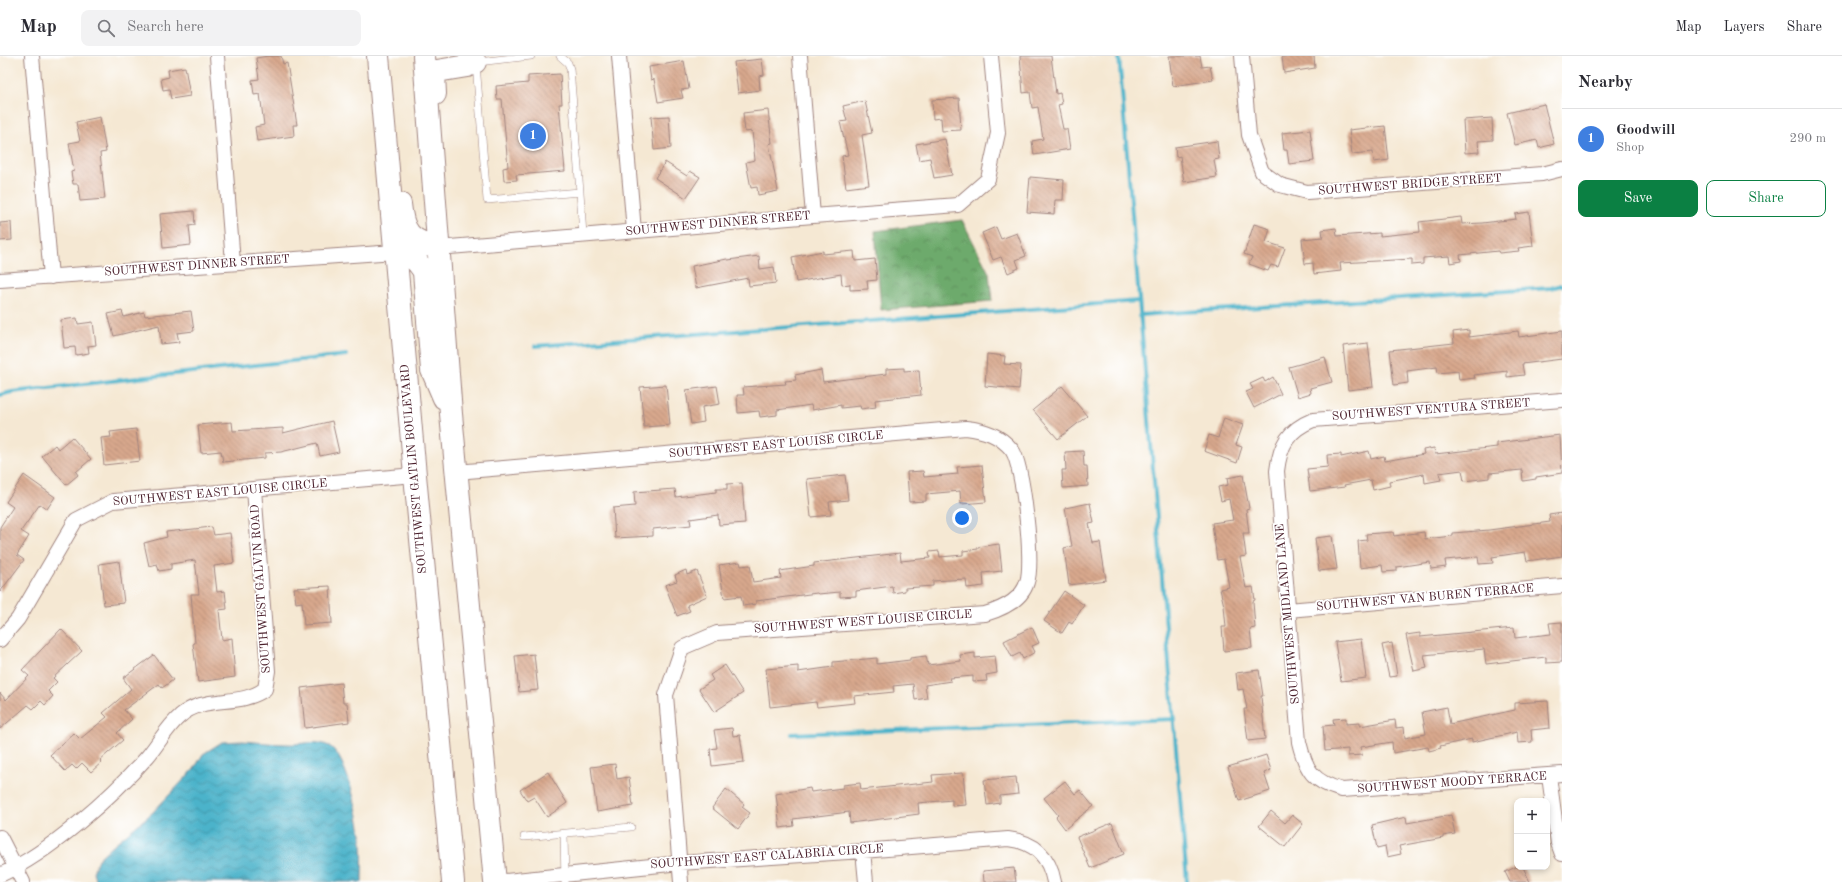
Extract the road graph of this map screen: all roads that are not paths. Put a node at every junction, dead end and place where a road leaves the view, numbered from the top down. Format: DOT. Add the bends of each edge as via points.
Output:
graph roads {
  1 [pos="32,56"];
  2 [pos="217,56"];
  3 [pos="378,56"];
  4 [pos="424,56"];
  5 [pos="435,56"];
  6 [pos="531,56"];
  7 [pos="560,56"];
  8 [pos="619,56"];
  9 [pos="800,56"];
  10 [pos="991,56"];
  11 [pos="1242,56"];
  12 [pos="475,59"];
  13 [pos="382,102"];
  14 [pos="1562,169"];
  15 [pos="580,192"];
  16 [pos="435,205"];
  17 [pos="813,216"];
  18 [pos="634,231"];
  19 [pos="583,236"];
  20 [pos="438,248"];
  21 [pos="395,252"];
  22 [pos="233,263"];
  23 [pos="51,277"];
  24 [pos="0,280"];
  25 [pos="1562,400"];
  26 [pos="451,414"];
  27 [pos="1301,425"];
  28 [pos="456,472"];
  29 [pos="415,475"];
  30 [pos="254,489"];
  31 [pos="1027,526"];
  32 [pos="1562,586"];
  33 [pos="1288,610"];
  34 [pos="0,640"];
  35 [pos="1555,775"];
  36 [pos="1342,790"];
  37 [pos="631,827"];
  38 [pos="564,834"];
  39 [pos="0,837"];
  40 [pos="524,838"];
  41 [pos="863,851"];
  42 [pos="1562,854"];
  43 [pos="680,863"];
  44 [pos="17,867"];
  45 [pos="0,875"];
  46 [pos="564,878"];
  47 [pos="23,882"];
  48 [pos="453,882"];
  49 [pos="495,882"];
  50 [pos="681,882"];
  51 [pos="866,882"];
  52 [pos="1054,882"];
  1 -- 23 [label="street"];
  2 -- 22 [label="street"];
  3 -- 13 [label="main road, SOUTHWEST GATLIN BOULEVARD"];
  4 -- 16 [label="main road"];
  5 -- 12 [label="main road" via="465,56"];
  6 -- 12 [label="lane"];
  7 -- 15 [label="lane" via="568,63 570,69"];
  8 -- 18 [label="street"];
  9 -- 17 [label="street"];
  10 -- 17 [label="street, SOUTHWEST DINNER STREET" via="998,133 988,178 958,205"];
  11 -- 14 [label="street, SOUTHWEST BRIDGE STREET" via="1249,135 1262,172 1280,185 1307,192 1542,174"];
  12 -- 15 [label="lane" via="487,200"];
  12 -- 16 [label="main road" via="467,66 441,70 434,74 440,172"];
  13 -- 20 [label="main road" via="394,126 403,223 406,231 418,241"];
  13 -- 21 [label="main road, SOUTHWEST GATLIN BOULEVARD"];
  15 -- 19 [label="lane"];
  16 -- 20 [label="main road"];
  17 -- 18 [label="street, SOUTHWEST DINNER STREET"];
  18 -- 19 [label="street, SOUTHWEST DINNER STREET"];
  19 -- 20 [label="street, SOUTHWEST DINNER STREET"];
  20 -- 26 [label="main road"];
  21 -- 22 [label="street, SOUTHWEST DINNER STREET"];
  21 -- 26 [label="main road" via="415,259 424,272 432,370"];
  21 -- 29 [label="main road, SOUTHWEST GATLIN BOULEVARD"];
  22 -- 23 [label="street, SOUTHWEST DINNER STREET"];
  23 -- 24 [label="street, SOUTHWEST DINNER STREET"];
  25 -- 27 [label="street, SOUTHWEST VENTURA STREET" via="1336,417 1313,420"];
  26 -- 28 [label="main road"];
  27 -- 33 [label="street, SOUTHWEST MIDLAND LANE" via="1288,437 1278,458 1277,471"];
  28 -- 31 [label="street, SOUTHWEST EAST LOUISE CIRCLE" via="966,428 993,434 1004,441 1017,458"];
  28 -- 49 [label="main road"];
  29 -- 30 [label="street, SOUTHWEST EAST LOUISE CIRCLE"];
  29 -- 48 [label="main road, SOUTHWEST GATLIN BOULEVARD"];
  30 -- 34 [label="street, SOUTHWEST EAST LOUISE CIRCLE" via="113,501 76,520 18,619"];
  30 -- 44 [label="street, SOUTHWEST GALVIN ROAD" via="268,671 264,689 245,699 200,704 179,716 147,756 105,798 63,835"];
  31 -- 43 [label="street, SOUTHWEST WEST LOUISE CIRCLE" via="1027,582 1014,600 985,614 717,633 682,648 666,695"];
  32 -- 33 [label="street, SOUTHWEST VAN BUREN TERRACE"];
  33 -- 36 [label="street, SOUTHWEST MIDLAND LANE" via="1302,757 1316,779"];
  35 -- 36 [label="street, SOUTHWEST MOODY TERRACE"];
  35 -- 42 [label="street" via="1558,843"];
  37 -- 38 [label="lane"];
  38 -- 40 [label="lane"];
  38 -- 46 [label="lane"];
  39 -- 44 [label="street"];
  41 -- 43 [label="street, SOUTHWEST EAST CALABRIA CIRCLE"];
  41 -- 51 [label="street"];
  41 -- 52 [label="street, SOUTHWEST EAST CALABRIA CIRCLE" via="1020,840 1038,848 1049,862"];
  43 -- 46 [label="street, SOUTHWEST EAST CALABRIA CIRCLE"];
  43 -- 50 [label="street"];
  44 -- 45 [label="street"];
  44 -- 47 [label="street"];
  46 -- 49 [label="street, SOUTHWEST EAST CALABRIA CIRCLE"];
}
